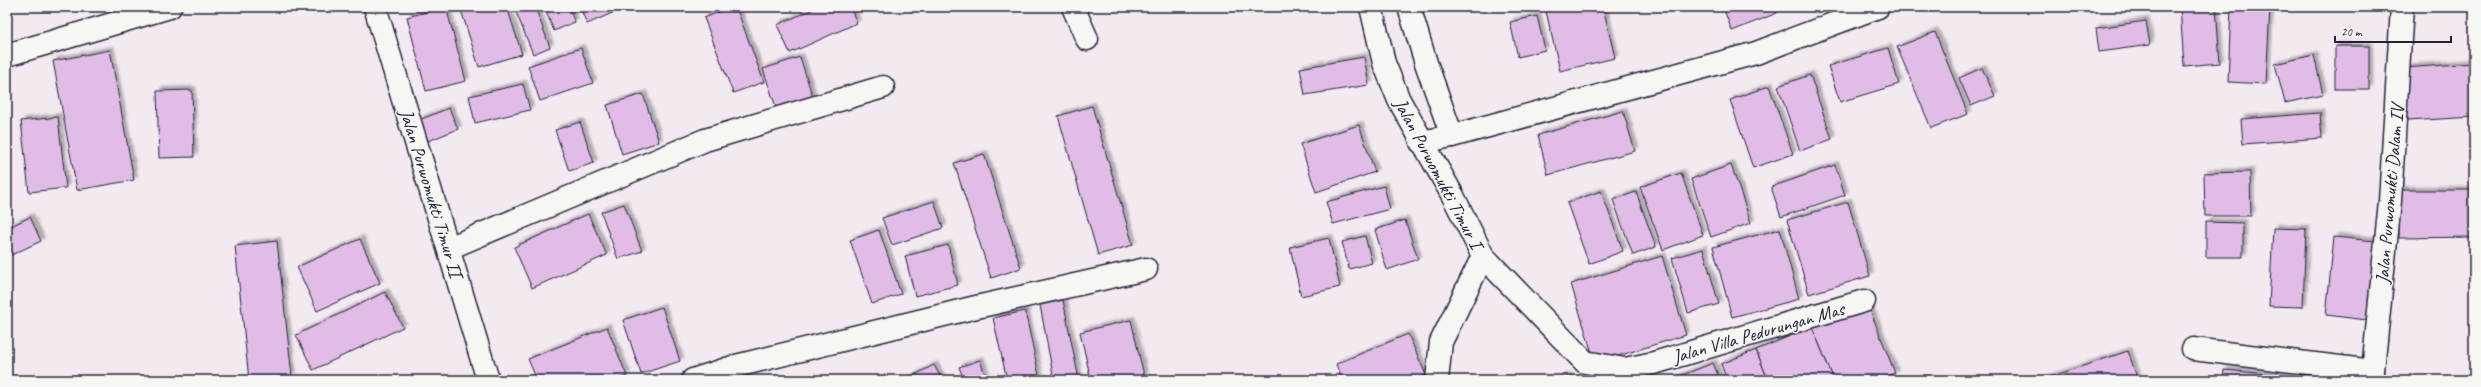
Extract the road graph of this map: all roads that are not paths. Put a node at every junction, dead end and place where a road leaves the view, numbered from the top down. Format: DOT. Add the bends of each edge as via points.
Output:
graph roads {
  1 [pos="170,7"];
  2 [pos="375,7"];
  3 [pos="1073,7"];
  4 [pos="1371,7"];
  5 [pos="1409,7"];
  6 [pos="1878,7"];
  7 [pos="2402,7"];
  8 [pos="102,17"];
  9 [pos="1087,39"];
  10 [pos="7,55"];
  11 [pos="883,87"];
  12 [pos="1452,136"];
  13 [pos="1422,142"];
  14 [pos="449,248"];
  15 [pos="1483,256"];
  16 [pos="1146,269"];
  17 [pos="1864,301"];
  18 [pos="2193,349"];
  19 [pos="2372,375"];
  20 [pos="488,380"];
  21 [pos="693,380"];
  22 [pos="1437,380"];
  1 -- 8 [label="street"];
  2 -- 14 [label="street, Jalan Purwomukti Timur II"];
  3 -- 9 [label="street"];
  4 -- 13 [label="street, Jalan Purwomukti Timur I" via="1384,63 1399,100"];
  5 -- 12 [label="street"];
  6 -- 12 [label="street" via="1756,53"];
  7 -- 19 [label="street, Jalan Purwomukti Dalam IV" via="2390,201"];
  8 -- 10 [label="street"];
  11 -- 14 [label="street" via="705,140"];
  12 -- 13 [label="street"];
  13 -- 15 [label="street, Jalan Purwomukti Timur I"];
  14 -- 20 [label="street, Jalan Purwomukti Timur II"];
  15 -- 17 [label="street, Jalan Villa Pedurungan Mas" via="1586,362 1625,369 1654,363"];
  15 -- 22 [label="street, Jalan Purwomukti Timur I" via="1440,342"];
  16 -- 21 [label="street" via="736,366"];
  18 -- 19 [label="street"];
}
